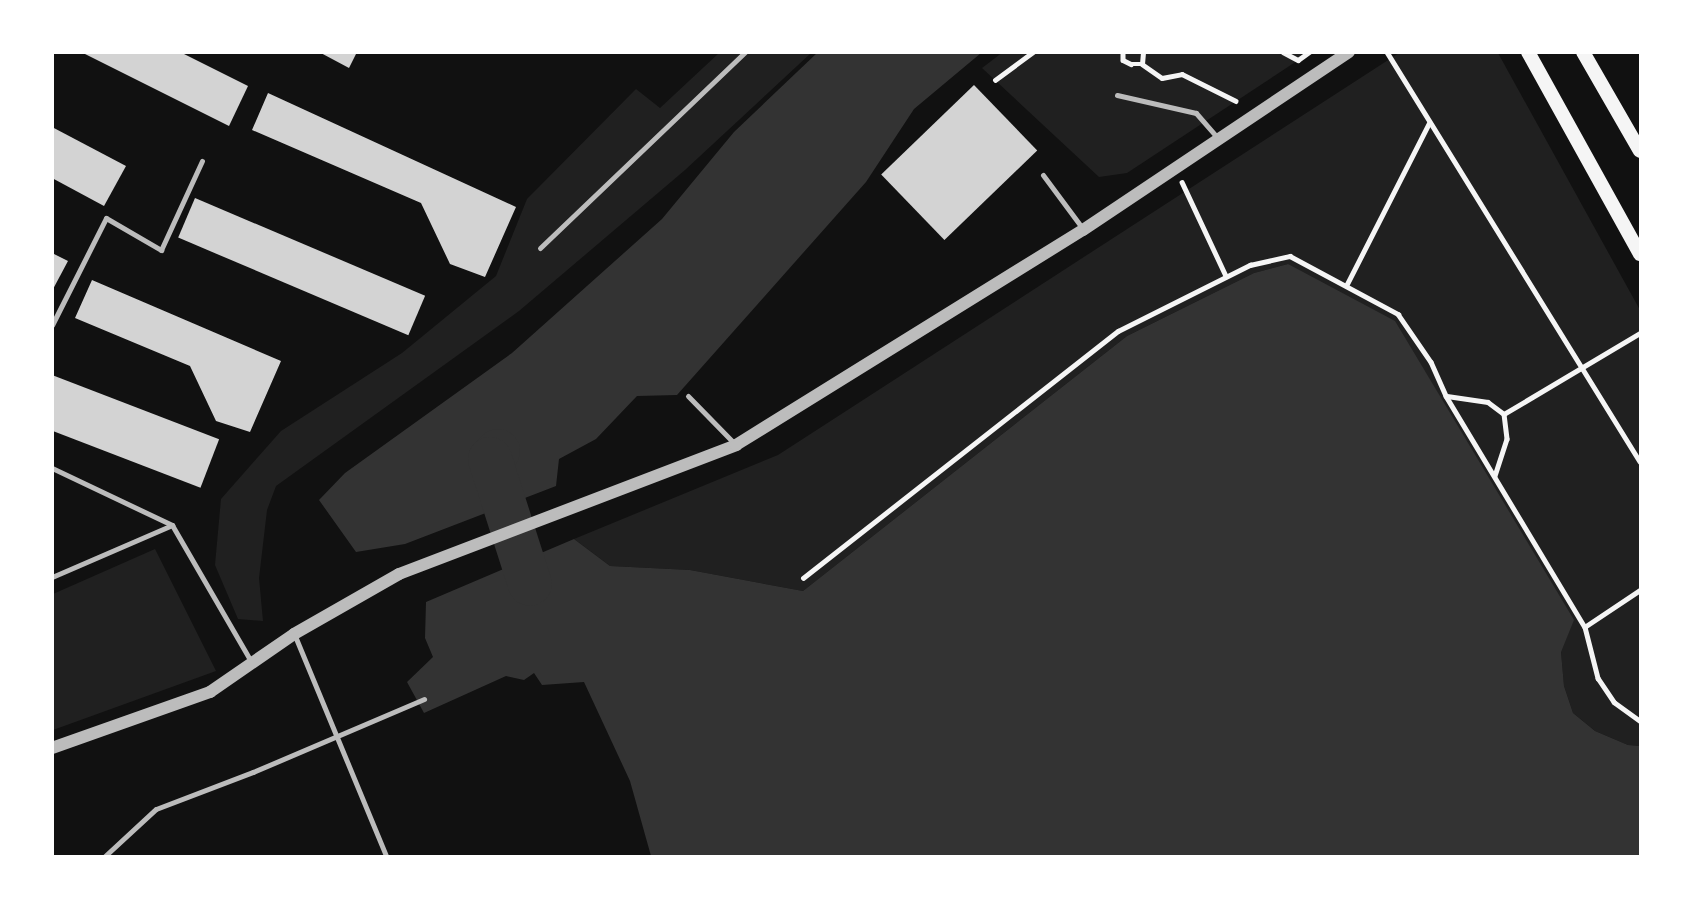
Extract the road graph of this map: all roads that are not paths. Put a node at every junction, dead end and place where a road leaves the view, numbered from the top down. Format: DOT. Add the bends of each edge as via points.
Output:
graph roads {
  1 [pos="745,52"];
  2 [pos="1349,52"];
  3 [pos="1528,52"];
  4 [pos="1583,52"];
  5 [pos="1117,95"];
  6 [pos="1219,139"];
  7 [pos="1640,151"];
  8 [pos="202,161"];
  9 [pos="1043,175"];
  10 [pos="1083,230"];
  11 [pos="540,248"];
  12 [pos="1640,254"];
  13 [pos="52,325"];
  14 [pos="688,396"];
  15 [pos="736,445"];
  16 [pos="52,468"];
  17 [pos="172,525"];
  18 [pos="52,578"];
  19 [pos="294,634"];
  20 [pos="251,663"];
  21 [pos="424,699"];
  22 [pos="334,736"];
  23 [pos="52,748"];
  24 [pos="106,856"];
  25 [pos="386,856"];
  1 -- 11 [label="lane"];
  2 -- 6 [label="street"];
  3 -- 12 [label="main road"];
  4 -- 7 [label="main road"];
  5 -- 6 [label="lane" via="1196,113"];
  6 -- 10 [label="street"];
  8 -- 13 [label="lane" via="161,250 106,218"];
  9 -- 10 [label="lane"];
  10 -- 15 [label="street"];
  14 -- 15 [label="lane"];
  15 -- 19 [label="street" via="399,573"];
  16 -- 17 [label="lane"];
  17 -- 18 [label="lane"];
  17 -- 20 [label="lane"];
  19 -- 20 [label="street"];
  19 -- 22 [label="lane"];
  20 -- 23 [label="street" via="209,692"];
  21 -- 22 [label="lane"];
  22 -- 24 [label="lane" via="156,808"];
  22 -- 25 [label="lane"];
}
